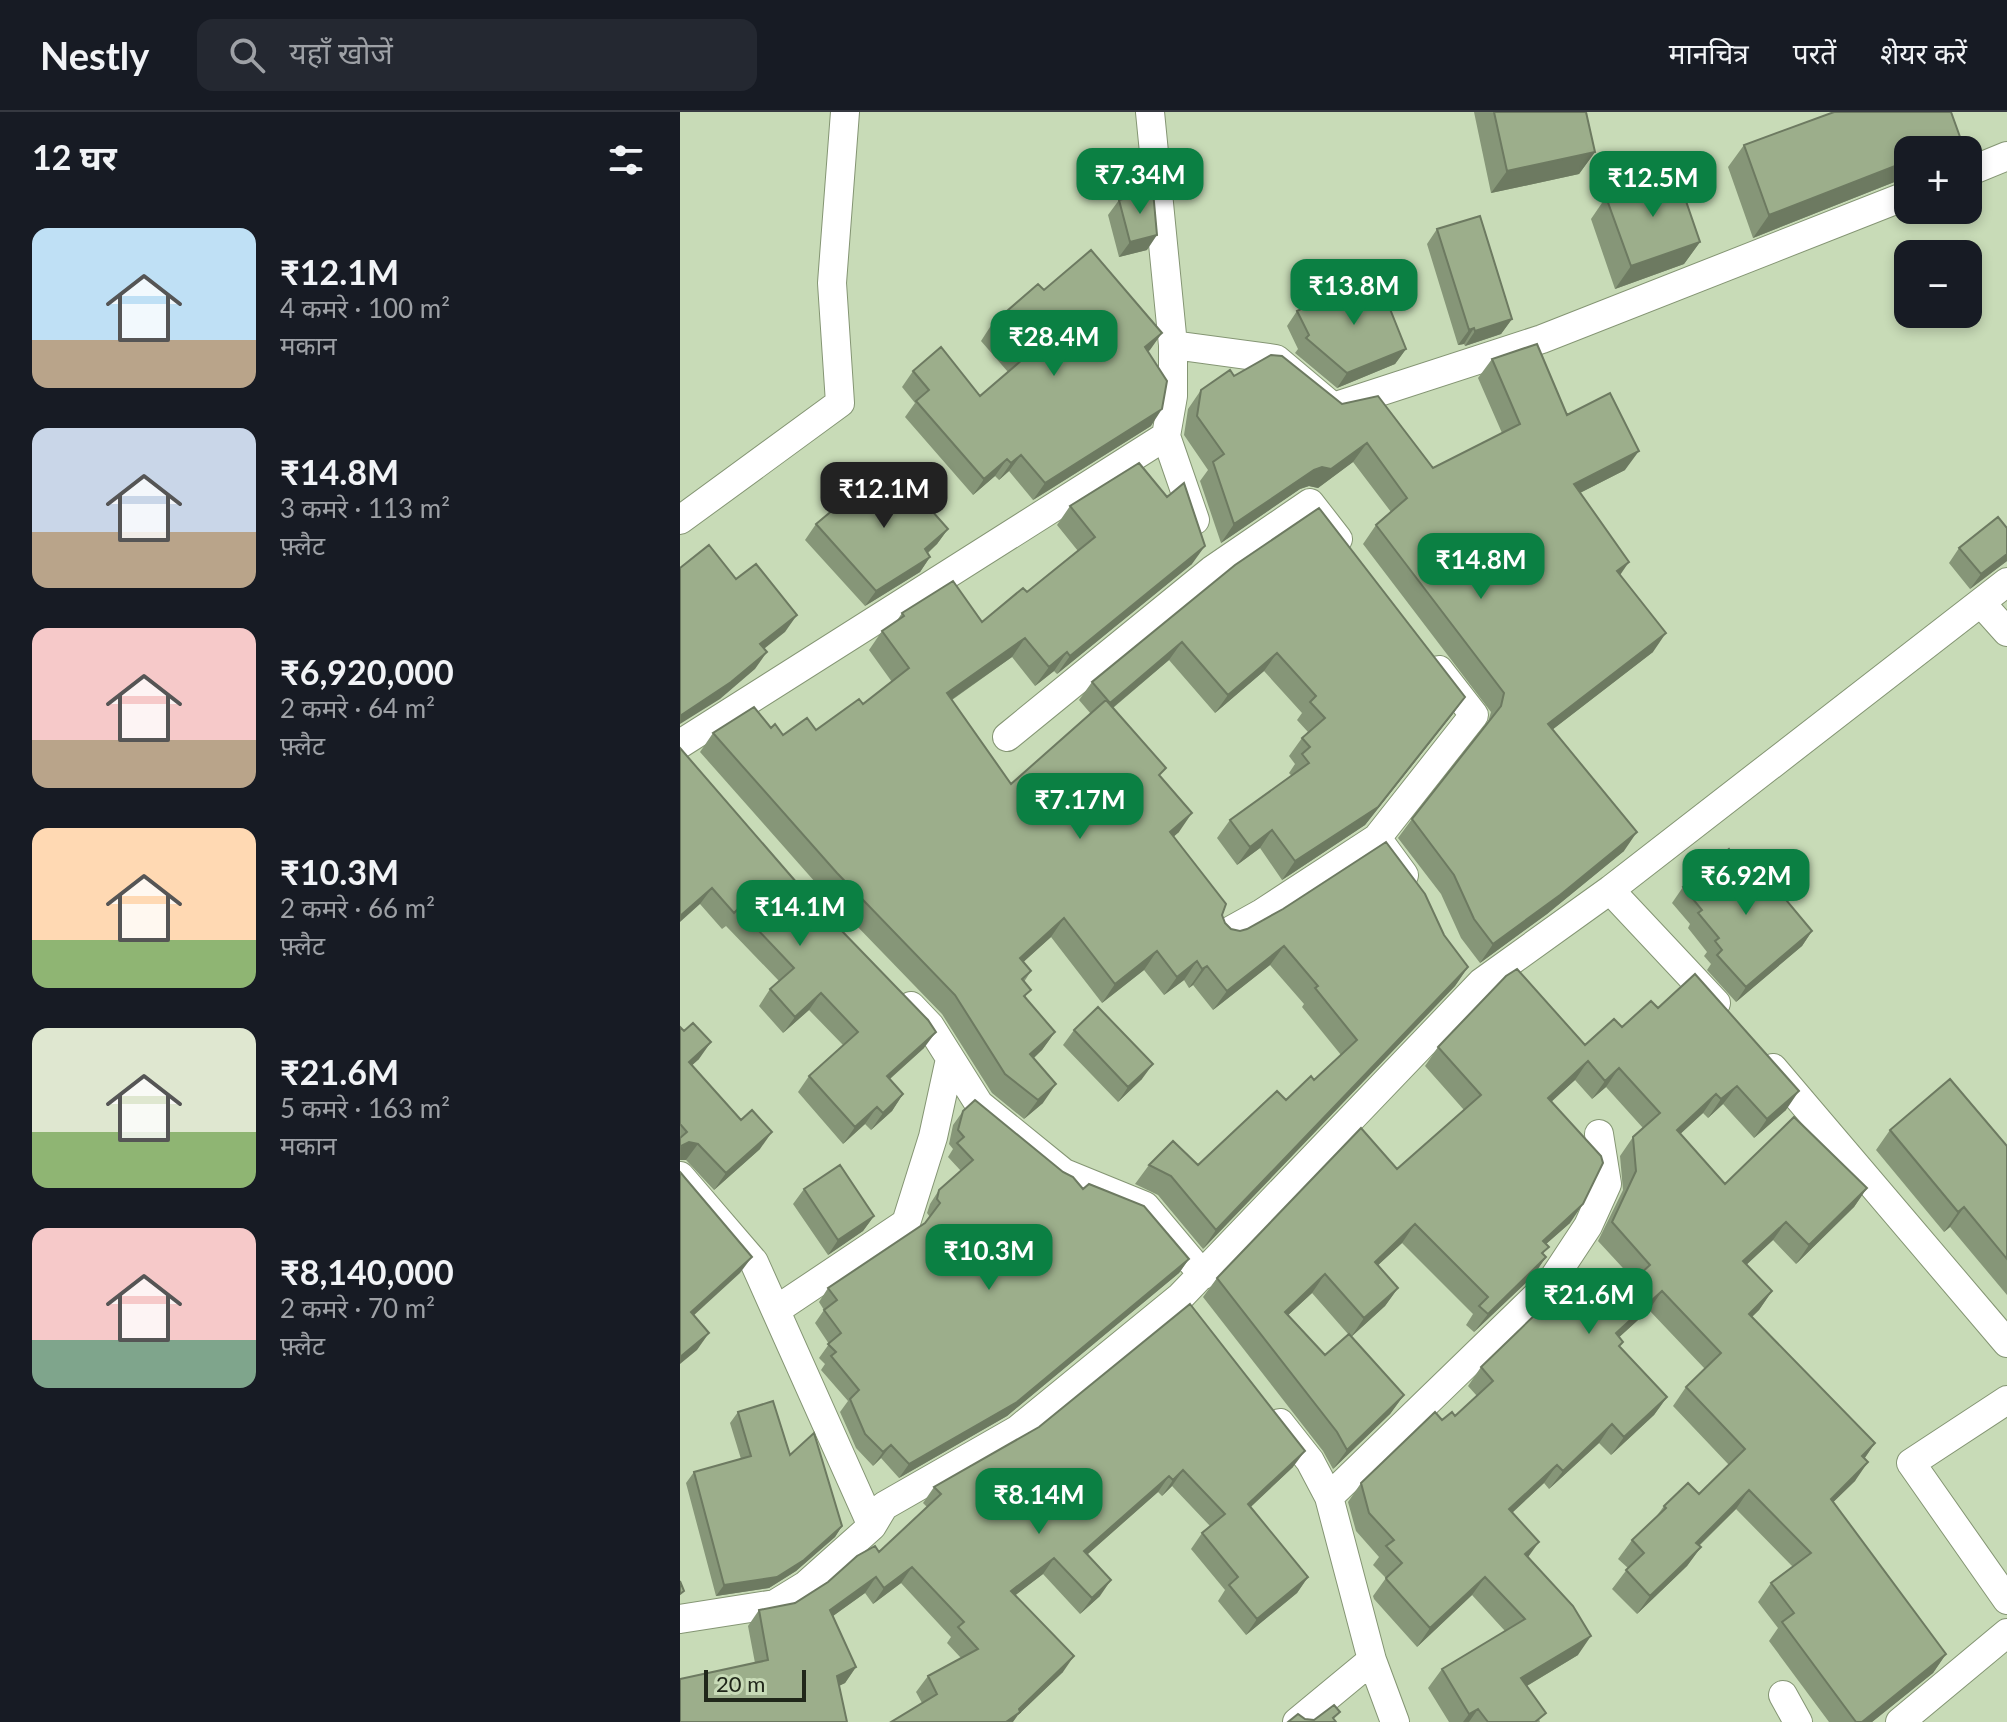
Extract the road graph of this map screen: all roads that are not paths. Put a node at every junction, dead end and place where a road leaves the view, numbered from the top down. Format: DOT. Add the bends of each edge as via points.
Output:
graph roads {
  1 [pos="845,112"];
  2 [pos="1150,112"];
  3 [pos="2007,156"];
  4 [pos="1982,166"];
  5 [pos="1894,201"];
  6 [pos="1173,345"];
  7 [pos="1166,436"];
  8 [pos="680,520"];
  9 [pos="1358,565"];
  10 [pos="1212,570"];
  11 [pos="2007,582"];
  12 [pos="1981,603"];
  13 [pos="2007,632"];
  14 [pos="1426,653"];
  15 [pos="1007,737"];
  16 [pos="683,755"];
  17 [pos="1377,838"];
  18 [pos="1610,890"];
  19 [pos="1418,893"];
  20 [pos="1226,933"];
  21 [pos="897,992"];
  22 [pos="1733,1022"];
  23 [pos="1753,1045"];
  24 [pos="950,1059"];
  25 [pos="1599,1134"];
  26 [pos="680,1176"];
  27 [pos="1203,1275"];
  28 [pos="1181,1296"];
  29 [pos="776,1310"];
  30 [pos="1199,1320"];
  31 [pos="2007,1343"];
  32 [pos="2007,1400"];
  33 [pos="1264,1402"];
  34 [pos="1329,1497"];
  35 [pos="872,1526"];
  36 [pos="2007,1600"];
  37 [pos="680,1619"];
  38 [pos="2007,1633"];
  39 [pos="1372,1660"];
  40 [pos="1783,1695"];
  41 [pos="1297,1722"];
  42 [pos="1395,1722"];
  43 [pos="1798,1722"];
  44 [pos="1900,1722"];
  1 -- 8 [label="street" via="832,283 840,403"];
  2 -- 6 [label="street"];
  3 -- 4 [label="street"];
  5 -- 6 [label="street" via="1542,339 1333,407 1276,359"];
  6 -- 7 [label="street"];
  7 -- 10 [label="street"];
  7 -- 16 [label="street"];
  9 -- 10 [label="street" via="1310,503"];
  10 -- 15 [label="street"];
  11 -- 12 [label="street"];
  12 -- 13 [label="street"];
  12 -- 18 [label="street"];
  14 -- 17 [label="street" via="1474,715"];
  17 -- 19 [label="street"];
  17 -- 20 [label="street"];
  18 -- 22 [label="street"];
  18 -- 27 [label="street" via="1473,976"];
  21 -- 24 [label="street" via="930,1026"];
  23 -- 31 [label="street"];
  24 -- 27 [label="street" via="979,1104 1064,1173 1145,1206"];
  24 -- 29 [label="street" via="906,1223"];
  25 -- 34 [label="street" via="1607,1184 1588,1226 1551,1282"];
  26 -- 29 [label="street" via="754,1262"];
  27 -- 28 [label="street"];
  28 -- 30 [label="street"];
  28 -- 35 [label="street" via="1017,1430 884,1506"];
  29 -- 35 [label="street"];
  32 -- 36 [label="street" via="1911,1463"];
  33 -- 34 [label="street" via="1310,1461"];
  34 -- 39 [label="street"];
  35 -- 37 [label="street" via="806,1585 775,1604"];
  38 -- 44 [label="street"];
  39 -- 41 [label="street"];
  39 -- 42 [label="street"];
  40 -- 43 [label="street"];
}
